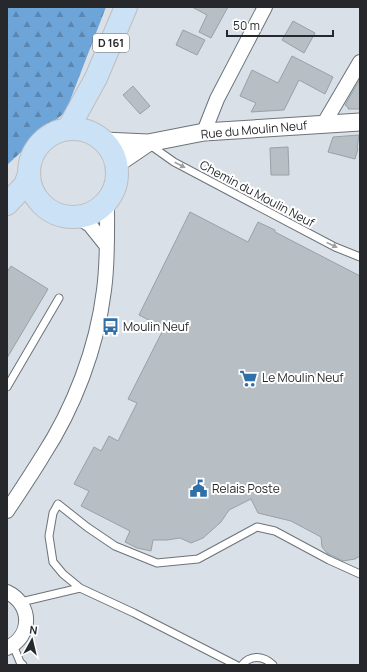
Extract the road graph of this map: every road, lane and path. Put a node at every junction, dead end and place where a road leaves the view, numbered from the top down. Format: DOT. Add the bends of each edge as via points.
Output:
graph roads {
  1 [pos="126,7"];
  2 [pos="265,7"];
  3 [pos="360,62"];
  4 [pos="96,78"];
  5 [pos="360,122"];
  6 [pos="323,125"];
  7 [pos="68,129"];
  8 [pos="204,132"];
  9 [pos="98,137"];
  10 [pos="148,143"];
  11 [pos="117,164"];
  12 [pos="29,174"];
  13 [pos="107,202"];
  14 [pos="7,204"];
  15 [pos="43,205"];
  16 [pos="7,212"];
  17 [pos="78,217"];
  18 [pos="106,245"];
  19 [pos="360,258"];
  20 [pos="59,298"];
  21 [pos="7,387"];
  22 [pos="7,511"];
  23 [pos="360,574"];
  24 [pos="80,588"];
  25 [pos="7,592"];
  26 [pos="21,602"];
  27 [pos="10,646"];
  28 [pos="23,665"];
  29 [pos="236,665"];
  30 [pos="242,665"];
  31 [pos="273,665"];
  1 -- 4 [label="main road, D 161"];
  2 -- 8 [label="street" via="217,98"];
  3 -- 6 [label="street"];
  4 -- 7 [label="main road, D 161"];
  4 -- 9 [label="main road"];
  5 -- 6 [label="street, Rue du Moulin Neuf"];
  6 -- 8 [label="street, Rue du Moulin Neuf"];
  7 -- 9 [label="main road" via="81,130"];
  7 -- 12 [label="main road" via="56,132 40,144 31,161"];
  8 -- 10 [label="street, Rue du Moulin Neuf"];
  9 -- 10 [label="street, Rue du Moulin Neuf"];
  9 -- 11 [label="main road" via="112,151"];
  10 -- 11 [label="street, Rue du Moulin Neuf"];
  10 -- 19 [label="lane, Chemin du Moulin Neuf, one-way" via="174,162"];
  11 -- 13 [label="main road" via="118,177"];
  12 -- 14 [label="main road" via="25,185"];
  12 -- 15 [label="main road" via="33,191"];
  13 -- 17 [label="main road" via="99,209"];
  13 -- 18 [label="street"];
  15 -- 16 [label="main road" via="17,208"];
  15 -- 17 [label="main road" via="53,213 65,217"];
  17 -- 18 [label="street" via="90,224"];
  18 -- 22 [label="street" via="104,291 94,340 73,401 43,456"];
  20 -- 21 [label="lane"];
  23 -- 24 [label="lane" via="275,531 257,527 198,559 157,563 115,546 58,504 53,513 49,536 53,562"];
  24 -- 26 [label="lane"];
  24 -- 29 [label="lane" via="134,612"];
  25 -- 26 [label="street"];
  26 -- 27 [label="street" via="26,616 25,630 20,639"];
  27 -- 28 [label="lane"];
  30 -- 31 [label="lane" via="255,657 268,660"];
}
